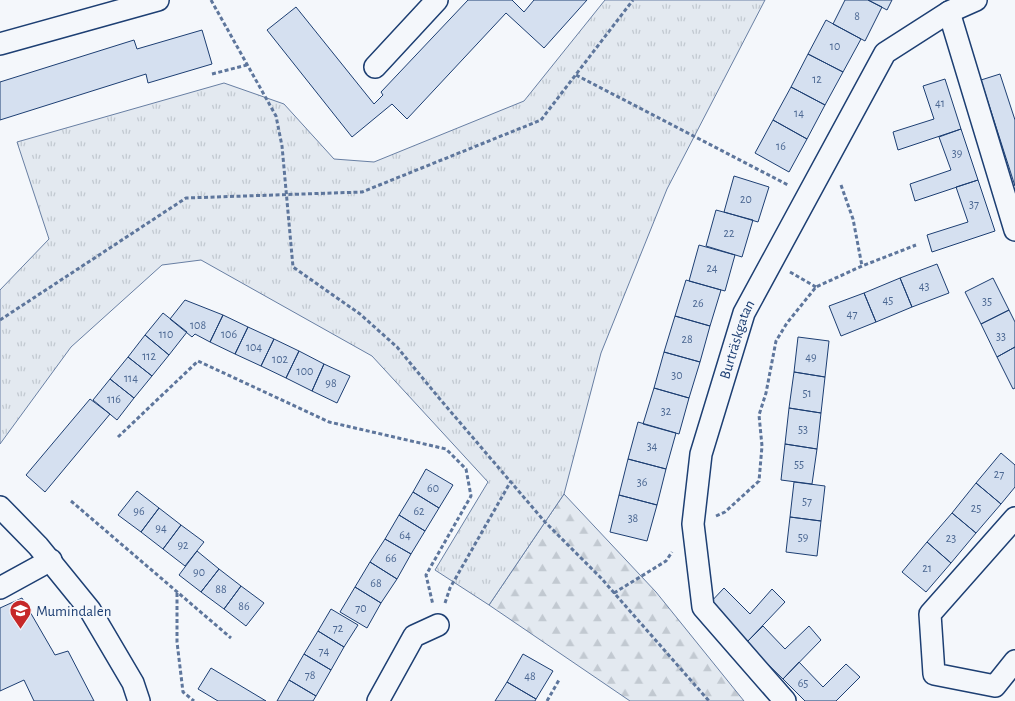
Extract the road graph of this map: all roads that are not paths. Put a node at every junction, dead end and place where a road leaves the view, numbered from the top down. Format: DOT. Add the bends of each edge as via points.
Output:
graph roads {
  1 [pos="158,0"];
  2 [pos="437,0"];
  3 [pos="976,0"];
  4 [pos="949,12"];
  5 [pos="0,44"];
  6 [pos="375,67"];
  7 [pos="1015,230"];
  8 [pos="0,507"];
  9 [pos="1015,518"];
  10 [pos="50,560"];
  11 [pos="0,588"];
  12 [pos="438,625"];
  13 [pos="1015,661"];
  14 [pos="139,701"];
  15 [pos="378,701"];
  16 [pos="785,701"];
  1 -- 5 [label="street"];
  2 -- 6 [label="street"];
  3 -- 4 [label="street, Burträskgatan"];
  4 -- 7 [label="street"];
  4 -- 16 [label="street, Burträskgatan" via="884,53 744,313 701,454 693,524 702,607"];
  8 -- 10 [label="street"];
  9 -- 13 [label="street" via="930,614 934,674 994,686"];
  10 -- 11 [label="street"];
  10 -- 14 [label="street" via="90,610"];
  12 -- 15 [label="street" via="414,636"];
}
